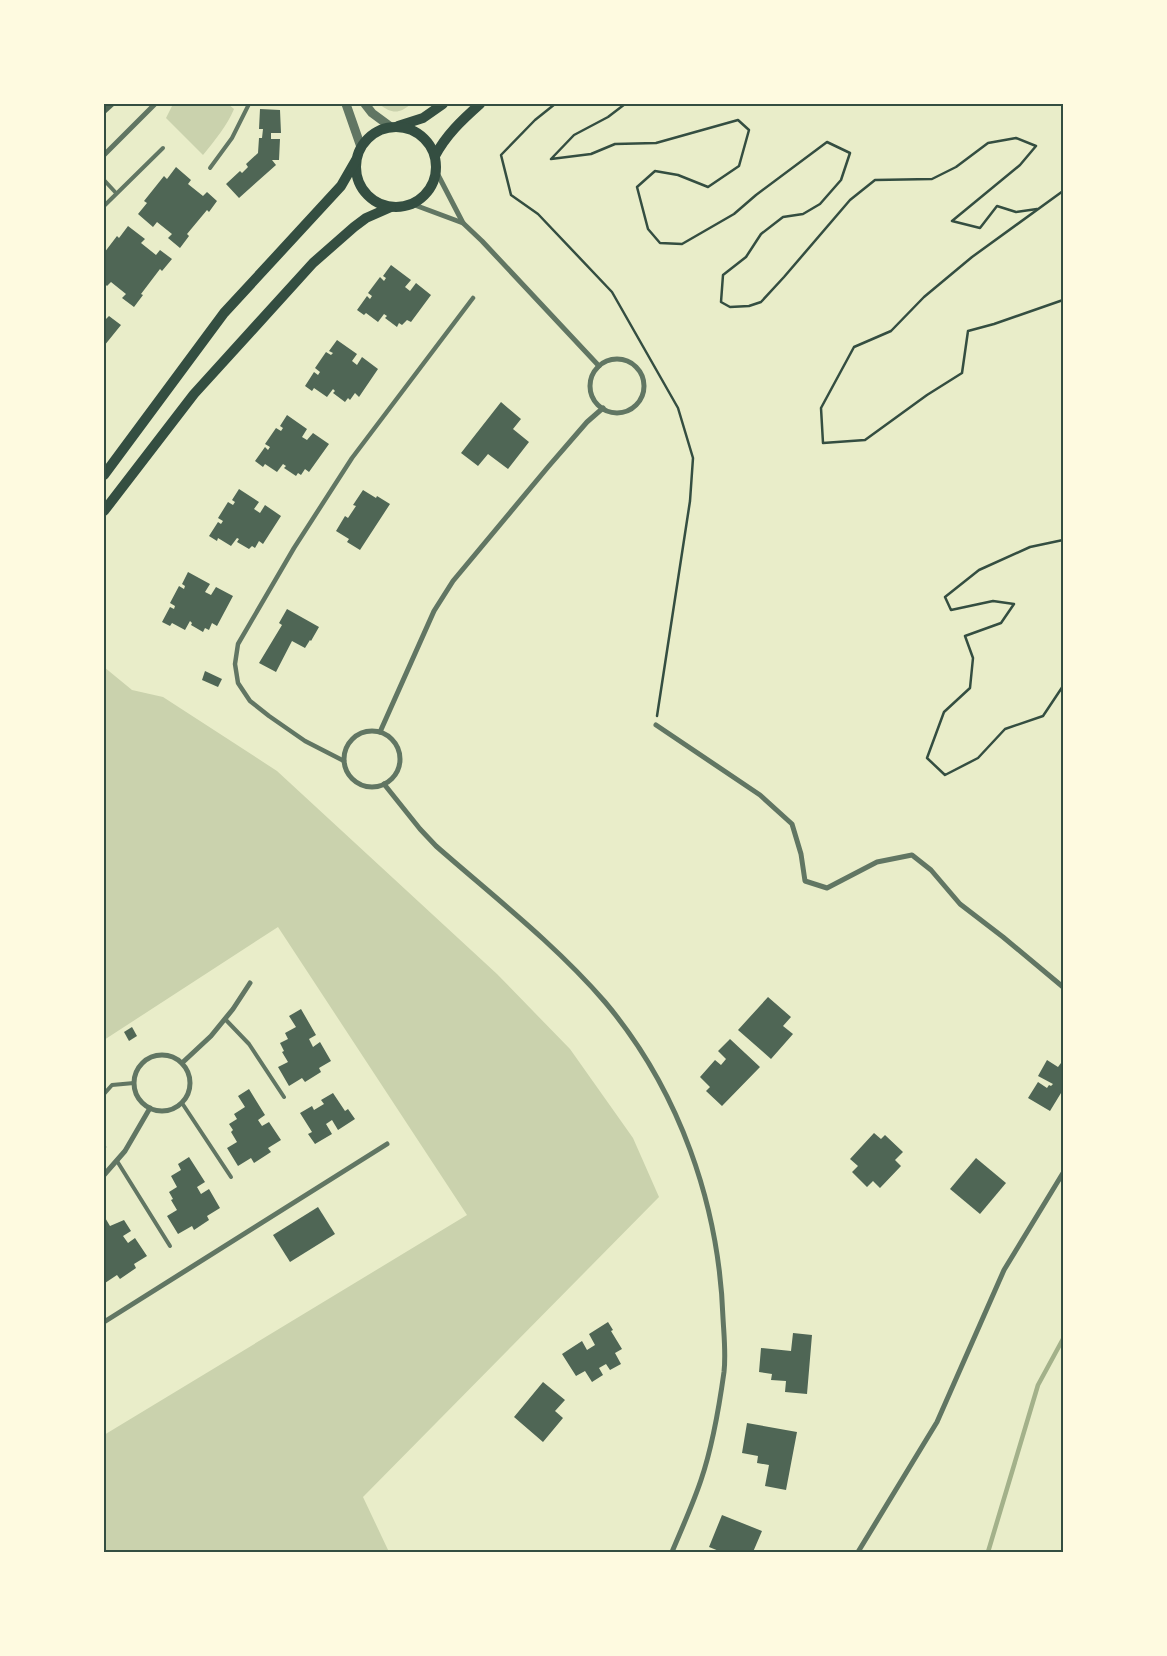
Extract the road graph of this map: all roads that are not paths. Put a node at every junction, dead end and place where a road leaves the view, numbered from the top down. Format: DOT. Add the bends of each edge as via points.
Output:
graph roads {
  1 [pos="155,104"];
  2 [pos="249,104"];
  3 [pos="346,104"];
  4 [pos="365,104"];
  5 [pos="443,104"];
  6 [pos="480,104"];
  7 [pos="394,127"];
  8 [pos="361,147"];
  9 [pos="163,148"];
  10 [pos="104,155"];
  11 [pos="435,156"];
  12 [pos="356,160"];
  13 [pos="210,168"];
  14 [pos="436,171"];
  15 [pos="104,180"];
  16 [pos="116,193"];
  17 [pos="412,204"];
  18 [pos="104,206"];
  19 [pos="391,207"];
  20 [pos="461,222"];
  21 [pos="473,298"];
  22 [pos="599,366"];
  23 [pos="603,408"];
  24 [pos="104,475"];
  25 [pos="104,511"];
  26 [pos="656,725"];
  27 [pos="380,732"];
  28 [pos="344,761"];
  29 [pos="384,784"];
  30 [pos="250,983"];
  31 [pos="1063,987"];
  32 [pos="225,1019"];
  33 [pos="182,1063"];
  34 [pos="134,1083"];
  35 [pos="104,1094"];
  36 [pos="284,1097"];
  37 [pos="182,1103"];
  38 [pos="150,1108"];
  39 [pos="387,1144"];
  40 [pos="117,1160"];
  41 [pos="105,1173"];
  42 [pos="1063,1173"];
  43 [pos="231,1176"];
  44 [pos="170,1246"];
  45 [pos="104,1322"];
  46 [pos="672,1552"];
  47 [pos="858,1552"];
  1 -- 10 [label="street"];
  2 -- 13 [label="lane" via="232,138"];
  3 -- 8 [label="street"];
  4 -- 7 [label="street" via="372,113"];
  5 -- 7 [label="main road" via="423,118"];
  6 -- 11 [label="main road" via="443,140"];
  7 -- 8 [label="main road" via="370,136"];
  7 -- 11 [label="main road" via="414,131 428,143"];
  8 -- 12 [label="main road"];
  9 -- 16 [label="lane"];
  11 -- 14 [label="main road"];
  12 -- 19 [label="main road" via="360,185 369,197"];
  12 -- 24 [label="main road" via="341,186 224,314"];
  14 -- 17 [label="main road" via="429,190"];
  14 -- 20 [label="street"];
  15 -- 16 [label="lane"];
  16 -- 18 [label="lane"];
  17 -- 19 [label="main road"];
  17 -- 20 [label="street"];
  19 -- 25 [label="main road" via="366,218 313,264 194,394"];
  20 -- 22 [label="street"];
  21 -- 28 [label="street" via="352,458 238,644 235,664 238,683 250,701 305,741"];
  22 -- 23 [label="street" via="591,380 591,390 595,401"];
  22 -- 23 [label="street" via="620,359 632,362 644,379 644,390 633,408 615,412"];
  23 -- 27 [label="street" via="587,422 453,581 434,611"];
  26 -- 31 [label="street" via="760,795 792,824 805,881 827,888 877,862 912,855 931,870 960,904"];
  27 -- 28 [label="street" via="371,730 350,741"];
  27 -- 29 [label="street" via="396,743 401,758 398,770"];
  28 -- 29 [label="street" via="346,771 361,785"];
  29 -- 46 [label="street" via="436,846 545,941 604,1002 628,1031 654,1073 686,1137 718,1249 724,1370 713,1438 701,1480"];
  30 -- 32 [label="street"];
  32 -- 33 [label="street"];
  32 -- 36 [label="lane" via="249,1044"];
  33 -- 34 [label="street" via="164,1055 150,1058 141,1064"];
  33 -- 37 [label="street" via="190,1081"];
  34 -- 35 [label="lane" via="112,1085"];
  34 -- 38 [label="street" via="138,1097"];
  37 -- 38 [label="street" via="164,1111"];
  37 -- 43 [label="lane"];
  38 -- 40 [label="street"];
  39 -- 45 [label="street"];
  40 -- 41 [label="street"];
  40 -- 44 [label="lane"];
  42 -- 47 [label="street" via="1004,1270 937,1422"];
}
